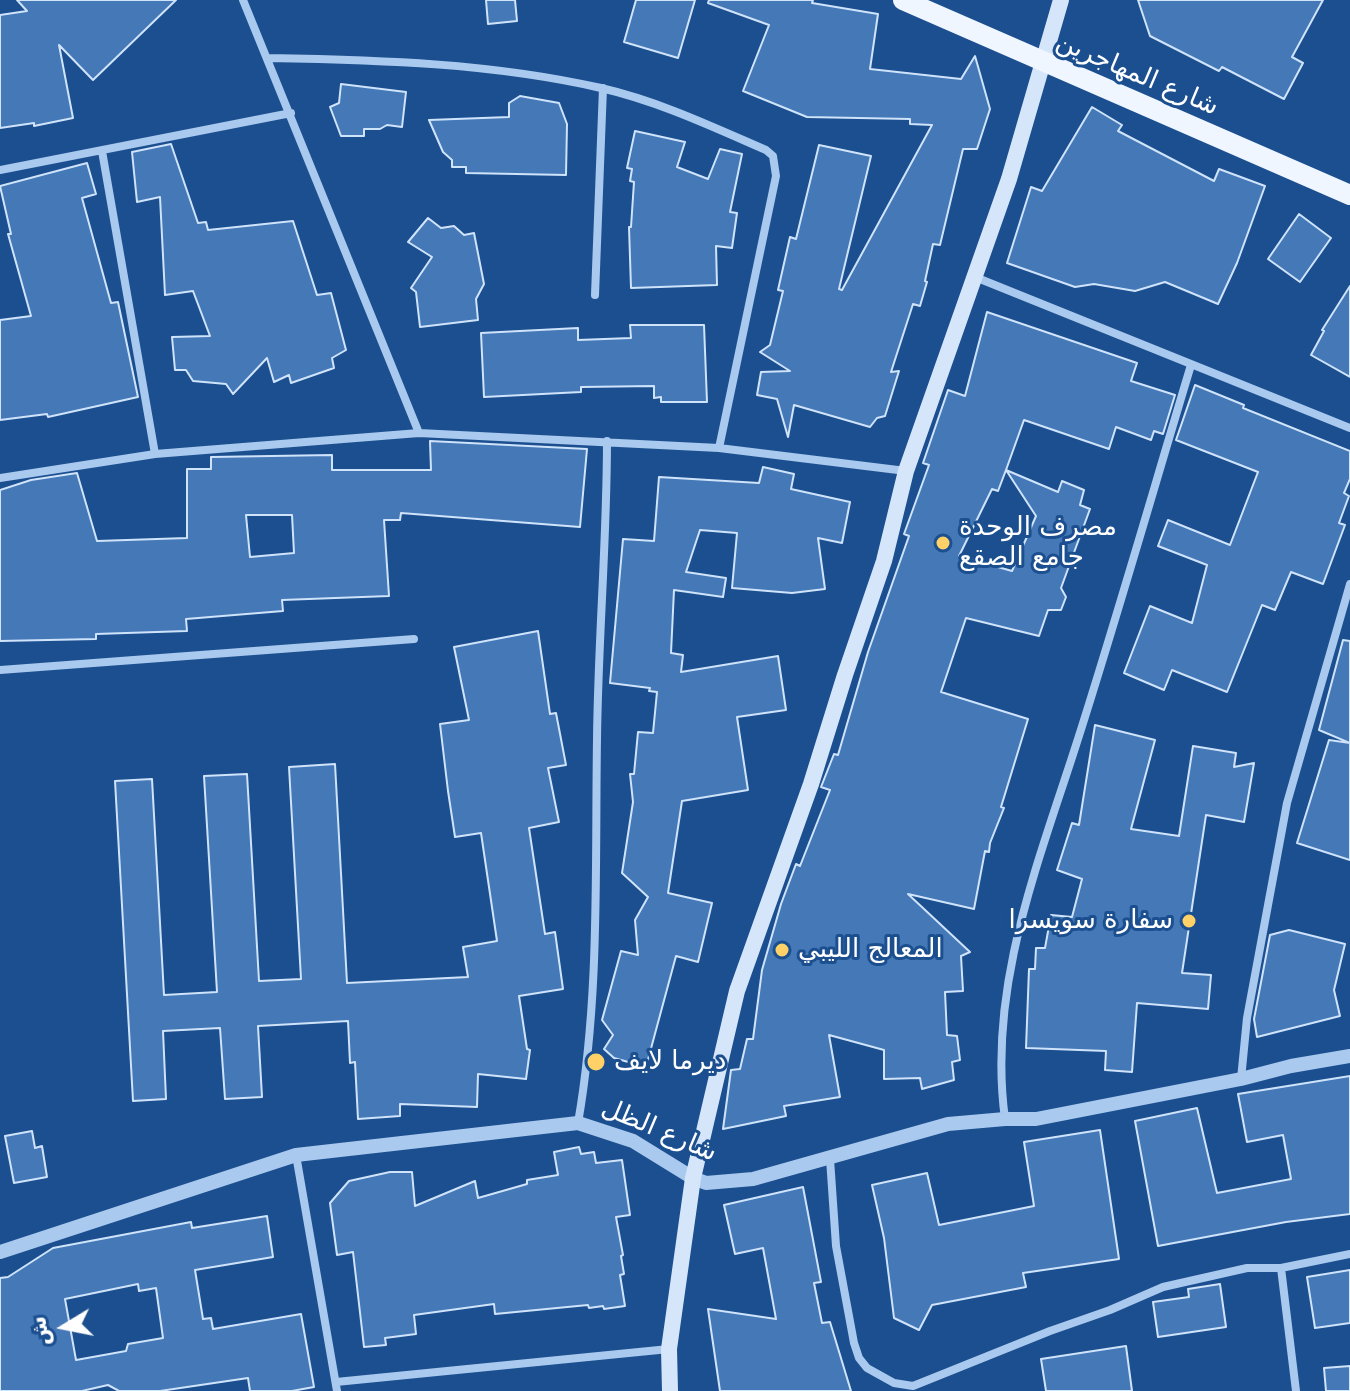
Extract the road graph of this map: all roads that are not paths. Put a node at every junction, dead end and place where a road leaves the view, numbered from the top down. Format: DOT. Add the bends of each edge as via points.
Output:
graph roads {
  1 [pos="243,0"];
  2 [pos="903,0"];
  3 [pos="1061,0"];
  4 [pos="268,58"];
  5 [pos="1041,62"];
  6 [pos="603,88"];
  7 [pos="291,113"];
  8 [pos="102,151"];
  9 [pos="0,170"];
  10 [pos="1350,195"];
  11 [pos="975,277"];
  12 [pos="595,295"];
  13 [pos="1191,365"];
  14 [pos="1350,428"];
  15 [pos="419,433"];
  16 [pos="607,441"];
  17 [pos="719,448"];
  18 [pos="155,454"];
  19 [pos="906,471"];
  20 [pos="0,478"];
  21 [pos="1350,584"];
  22 [pos="414,639"];
  23 [pos="0,670"];
  24 [pos="1350,1056"];
  25 [pos="1241,1079"];
  26 [pos="1005,1119"];
  27 [pos="578,1123"];
  28 [pos="296,1155"];
  29 [pos="830,1159"];
  30 [pos="693,1178"];
  31 [pos="0,1252"];
  32 [pos="1350,1254"];
  33 [pos="1281,1268"];
  34 [pos="669,1349"];
  35 [pos="336,1387"];
  36 [pos="670,1391"];
  37 [pos="1296,1391"];
  1 -- 4 [label="street"];
  2 -- 5 [label="main road, شارع المهاجرين"];
  3 -- 5 [label="main road"];
  4 -- 6 [label="street" via="449,64"];
  4 -- 7 [label="street"];
  5 -- 10 [label="main road, شارع المهاجرين"];
  5 -- 11 [label="main road"];
  6 -- 12 [label="street"];
  6 -- 17 [label="street" via="682,114 773,156 776,176"];
  7 -- 8 [label="street"];
  7 -- 15 [label="street"];
  8 -- 9 [label="street"];
  8 -- 18 [label="street"];
  11 -- 13 [label="street"];
  11 -- 19 [label="main road"];
  13 -- 14 [label="street"];
  13 -- 26 [label="street" via="1011,959 1003,1006"];
  15 -- 16 [label="street"];
  15 -- 18 [label="street"];
  16 -- 17 [label="street"];
  16 -- 27 [label="street" via="591,1004"];
  17 -- 19 [label="street"];
  18 -- 20 [label="street"];
  19 -- 30 [label="main road" via="884,561 737,991"];
  21 -- 25 [label="street" via="1287,803 1247,1018"];
  22 -- 23 [label="street"];
  24 -- 25 [label="street, شارع الظل"];
  25 -- 26 [label="street, شارع الظل" via="1036,1119"];
  26 -- 29 [label="street, شارع الظل" via="948,1124"];
  27 -- 28 [label="street, شارع الظل"];
  27 -- 30 [label="street, شارع الظل" via="633,1141"];
  28 -- 31 [label="street, شارع الظل"];
  28 -- 35 [label="street"];
  29 -- 30 [label="street, شارع الظل" via="753,1179 706,1183"];
  29 -- 33 [label="street" via="836,1246 854,1343 867,1368 905,1387 1163,1287 1247,1268"];
  30 -- 34 [label="main road"];
  32 -- 33 [label="street"];
  33 -- 37 [label="street"];
  34 -- 35 [label="street"];
  34 -- 36 [label="main road"];
}
